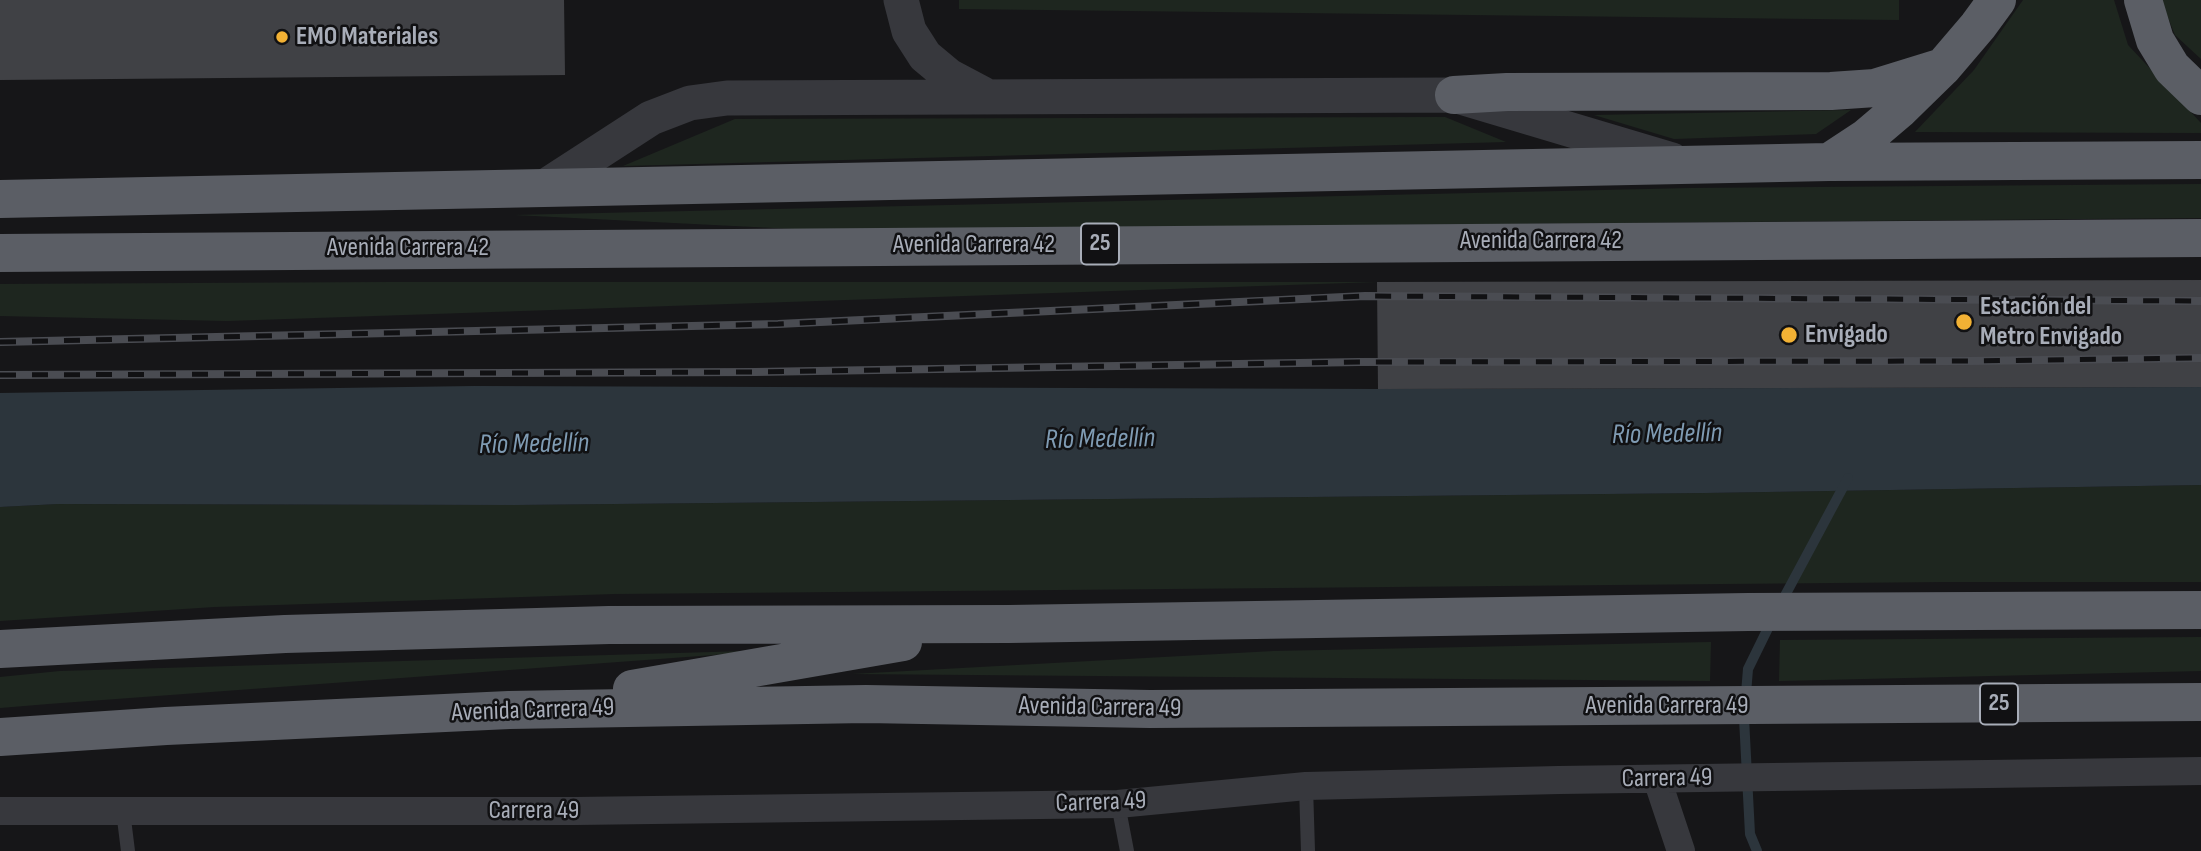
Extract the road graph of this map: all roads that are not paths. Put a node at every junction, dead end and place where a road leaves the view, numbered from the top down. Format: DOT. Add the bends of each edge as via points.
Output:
graph roads {
  1 [pos="901,0"];
  2 [pos="1997,0"];
  3 [pos="2143,0"];
  4 [pos="1943,67"];
  5 [pos="986,95"];
  6 [pos="1454,95"];
  7 [pos="2201,96"];
  8 [pos="2201,160"];
  9 [pos="1829,162"];
  10 [pos="1685,164"];
  11 [pos="543,188"];
  12 [pos="0,199"];
  13 [pos="2201,238"];
  14 [pos="0,253"];
  15 [pos="2201,610"];
  16 [pos="1009,624"];
  17 [pos="0,649"];
  18 [pos="2201,702"];
  19 [pos="509,710"];
  20 [pos="0,737"];
  21 [pos="2201,771"];
  22 [pos="1657,779"];
  23 [pos="1306,786"];
  24 [pos="1118,804"];
  25 [pos="0,811"];
  26 [pos="123,811"];
  27 [pos="128,851"];
  28 [pos="1127,851"];
  29 [pos="1307,851"];
  30 [pos="1681,851"];
  1 -- 5 [label="street" via="909,30 925,56 949,76"];
  2 -- 4 [label="highway"];
  3 -- 7 [label="highway" via="2155,40 2172,68"];
  4 -- 6 [label="highway" via="1875,88 1831,92"];
  4 -- 9 [label="highway" via="1867,137"];
  5 -- 6 [label="street"];
  5 -- 11 [label="street" via="727,98 690,103 652,118"];
  6 -- 10 [label="street"];
  8 -- 9 [label="highway"];
  9 -- 10 [label="highway"];
  10 -- 11 [label="highway"];
  11 -- 12 [label="highway"];
  13 -- 14 [label="highway, Avenida Carrera 42 / 25"];
  15 -- 16 [label="highway"];
  16 -- 17 [label="highway" via="608,625 285,634"];
  16 -- 19 [label="highway"];
  18 -- 19 [label="highway, Avenida Carrera 49 / 25" via="1150,709 866,704"];
  19 -- 20 [label="highway, Avenida Carrera 49 / 25"];
  21 -- 22 [label="street, Carrera 49"];
  22 -- 23 [label="street, Carrera 49"];
  22 -- 30 [label="street"];
  23 -- 24 [label="street, Carrera 49"];
  23 -- 29 [label="lane"];
  24 -- 26 [label="street, Carrera 49"];
  24 -- 28 [label="lane"];
  25 -- 26 [label="street, Carrera 49"];
  26 -- 27 [label="lane"];
}
